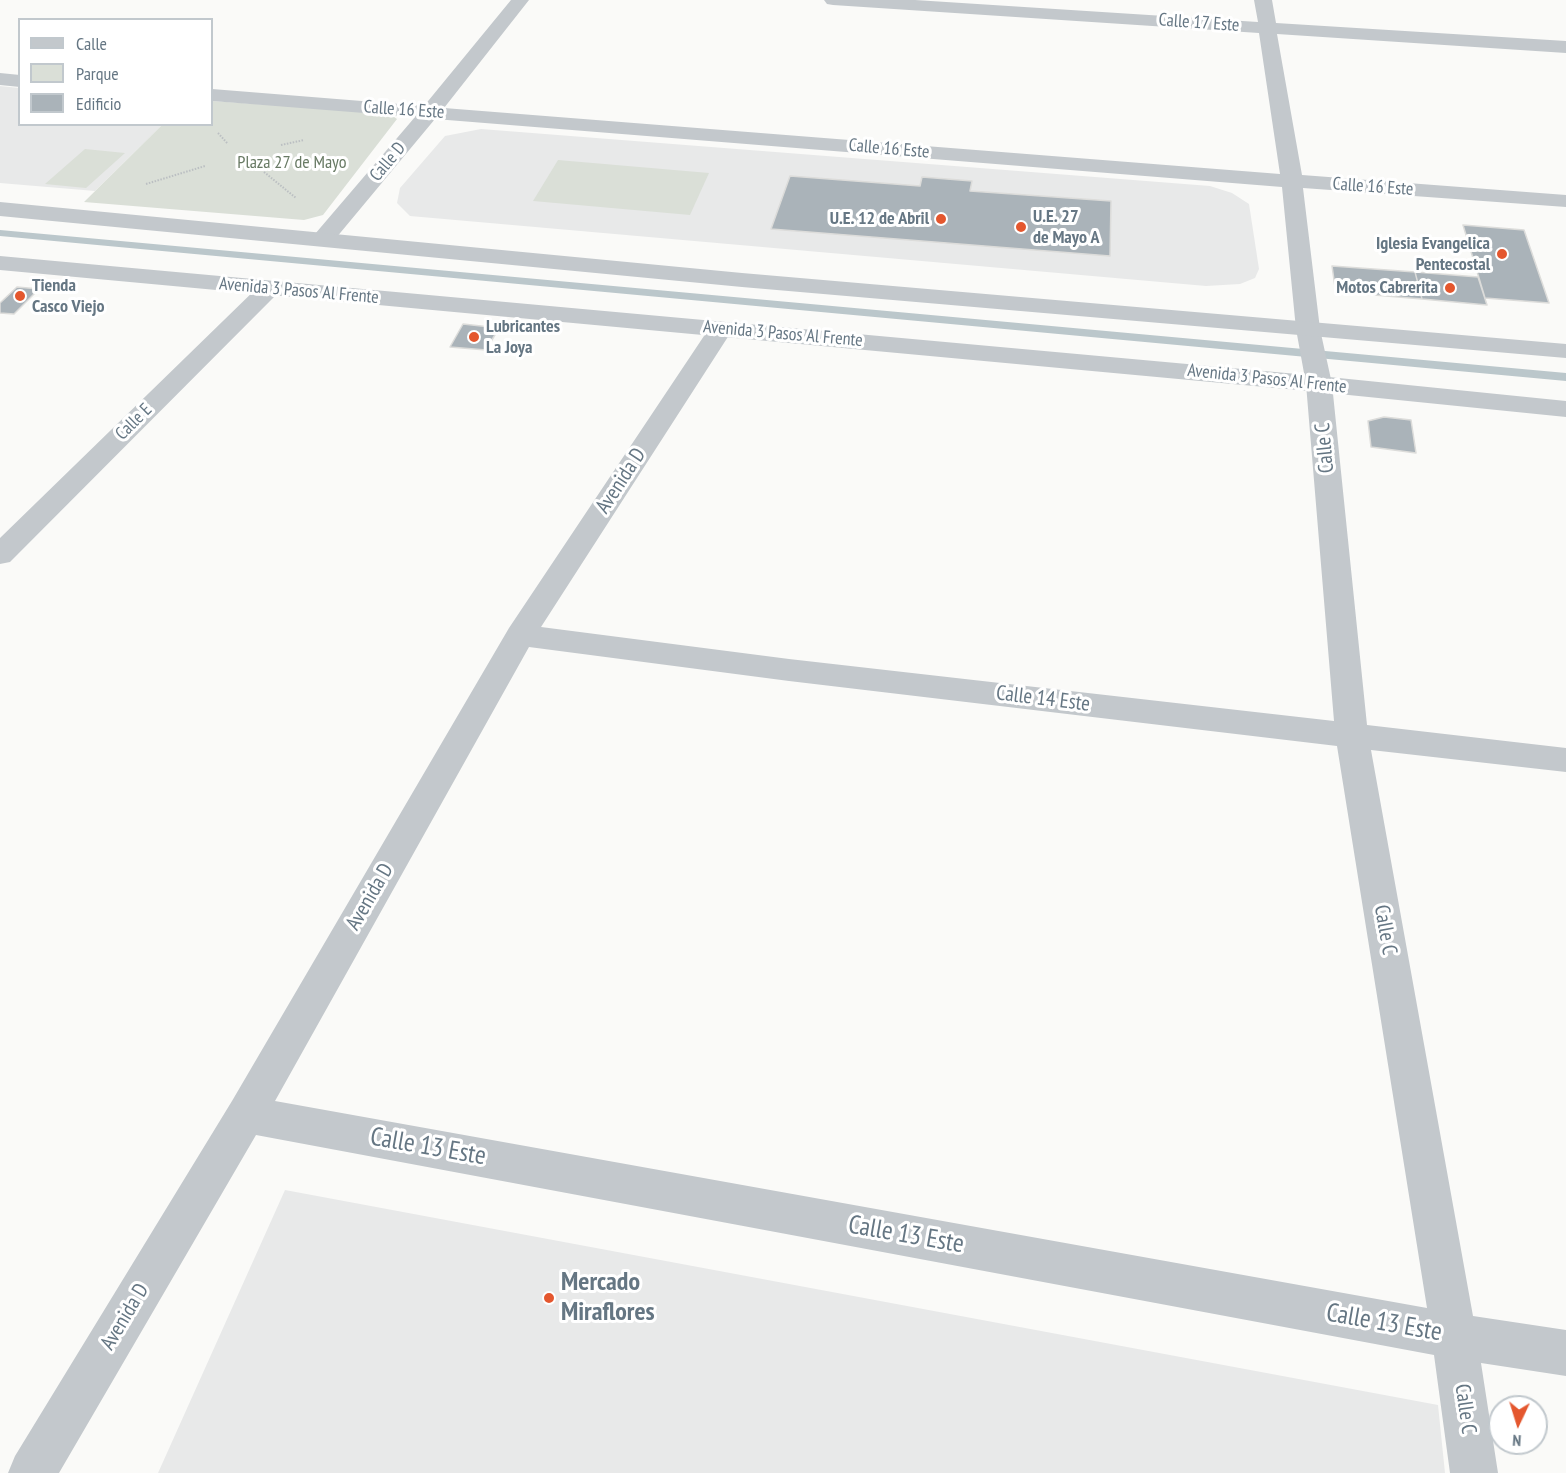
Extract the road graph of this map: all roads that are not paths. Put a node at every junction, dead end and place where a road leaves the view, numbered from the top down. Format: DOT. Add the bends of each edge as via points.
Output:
graph roads {
  1 [pos="520,0"];
  2 [pos="833,0"];
  3 [pos="1263,0"];
  4 [pos="1267,27"];
  5 [pos="1566,47"];
  6 [pos="0,80"];
  7 [pos="18,81"];
  8 [pos="213,95"];
  9 [pos="430,112"];
  10 [pos="1292,181"];
  11 [pos="1566,201"];
  12 [pos="0,209"];
  13 [pos="323,239"];
  14 [pos="0,263"];
  15 [pos="269,290"];
  16 [pos="721,329"];
  17 [pos="1310,334"];
  18 [pos="1566,351"];
  19 [pos="1317,375"];
  20 [pos="1566,409"];
  21 [pos="0,555"];
  22 [pos="520,635"];
  23 [pos="1352,735"];
  24 [pos="1566,760"];
  25 [pos="246,1114"];
  26 [pos="1454,1336"];
  27 [pos="1566,1353"];
  28 [pos="32,1473"];
  29 [pos="1474,1473"];
  1 -- 9 [label="street, Calle D"];
  2 -- 4 [label="street, Calle 17 Este"];
  3 -- 4 [label="street"];
  4 -- 5 [label="street, Calle 17 Este"];
  4 -- 10 [label="street"];
  6 -- 7 [label="street"];
  8 -- 9 [label="street, Calle 16 Este"];
  9 -- 10 [label="street, Calle 16 Este"];
  9 -- 13 [label="street, Calle D"];
  10 -- 11 [label="street, Calle 16 Este"];
  10 -- 17 [label="street"];
  12 -- 13 [label="street"];
  13 -- 17 [label="street"];
  14 -- 15 [label="street, Avenida 3 Pasos Al Frente"];
  15 -- 16 [label="street, Avenida 3 Pasos Al Frente"];
  15 -- 21 [label="street, Calle E"];
  16 -- 19 [label="street, Avenida 3 Pasos Al Frente"];
  16 -- 22 [label="street, Avenida D"];
  17 -- 18 [label="street"];
  17 -- 19 [label="street, Calle C"];
  19 -- 20 [label="street, Avenida 3 Pasos Al Frente"];
  19 -- 23 [label="street, Calle C"];
  22 -- 23 [label="street, Calle 14 Este"];
  22 -- 25 [label="street, Avenida D"];
  23 -- 24 [label="street, Calle 14 Este"];
  23 -- 26 [label="street, Calle C"];
  25 -- 26 [label="street, Calle 13 Este"];
  25 -- 28 [label="street, Avenida D"];
  26 -- 27 [label="street, Calle 13 Este"];
  26 -- 29 [label="street, Calle C"];
}
